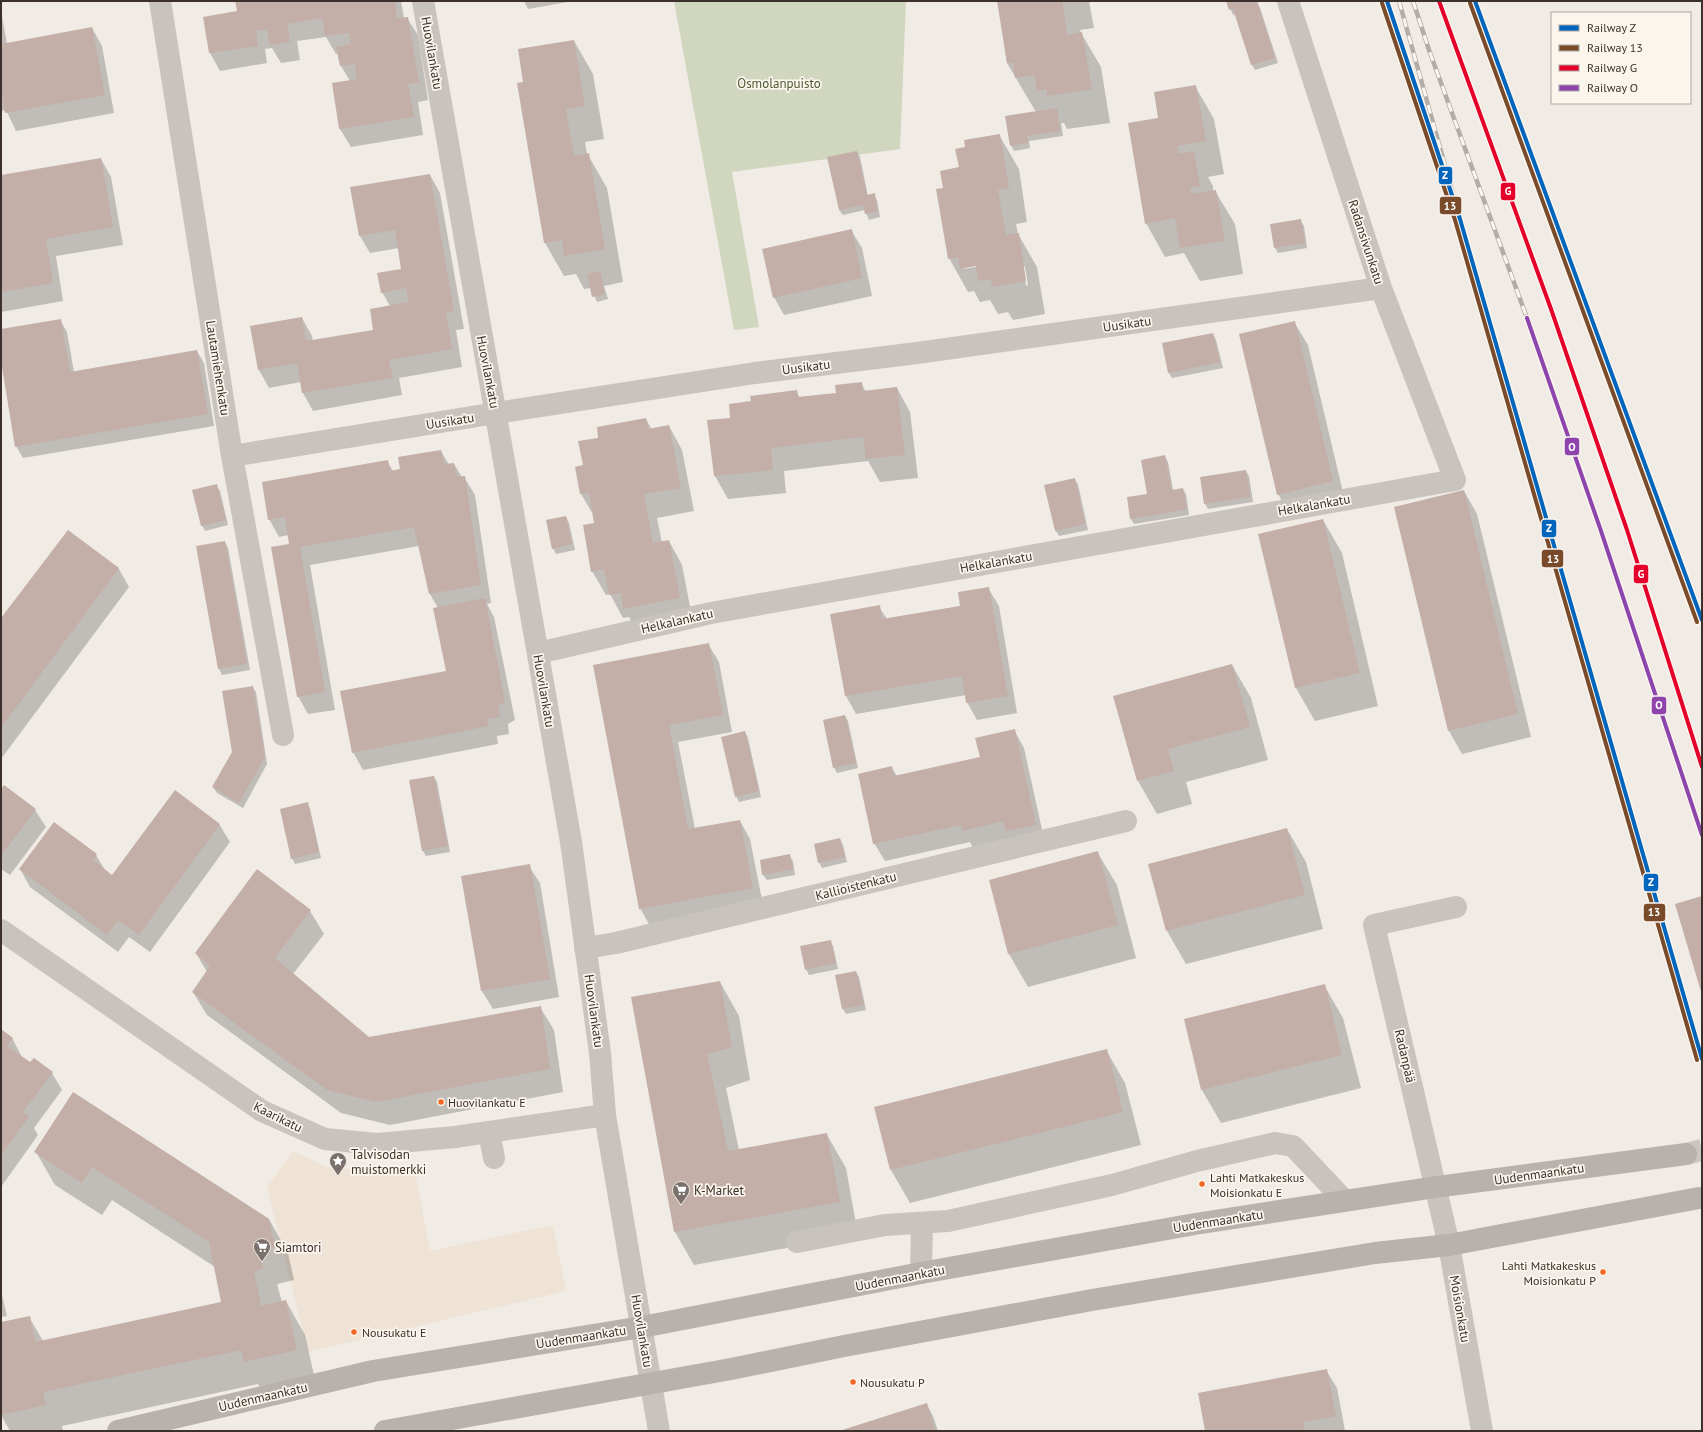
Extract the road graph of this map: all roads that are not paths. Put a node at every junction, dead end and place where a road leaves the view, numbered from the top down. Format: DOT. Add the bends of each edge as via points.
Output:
graph roads {
  1 [pos="160,1"];
  2 [pos="424,1"];
  3 [pos="1288,1"];
  4 [pos="1381,288"];
  5 [pos="496,413"];
  6 [pos="232,456"];
  7 [pos="1455,480"];
  8 [pos="538,653"];
  9 [pos="283,734"];
  10 [pos="1126,820"];
  11 [pos="1456,907"];
  12 [pos="1,930"];
  13 [pos="585,948"];
  14 [pos="605,1116"];
  15 [pos="490,1132"];
  16 [pos="1686,1154"];
  17 [pos="494,1158"];
  18 [pos="1436,1187"];
  19 [pos="1699,1198"];
  20 [pos="1345,1201"];
  21 [pos="922,1223"];
  22 [pos="797,1242"];
  23 [pos="1449,1245"];
  24 [pos="921,1273"];
  25 [pos="642,1327"];
  26 [pos="651,1382"];
  27 [pos="118,1431"];
  28 [pos="385,1431"];
  29 [pos="659,1431"];
  30 [pos="1482,1431"];
  1 -- 6 [label="street, Lautamiehenkatu"];
  2 -- 5 [label="street, Huovilankatu"];
  3 -- 4 [label="street, Radansivunkatu"];
  4 -- 5 [label="street, Uusikatu" via="755,374"];
  4 -- 7 [label="street, Radansivunkatu"];
  5 -- 6 [label="street, Uusikatu"];
  5 -- 8 [label="street, Huovilankatu"];
  6 -- 9 [label="street, Lautamiehenkatu"];
  7 -- 8 [label="street, Helkalankatu" via="711,613"];
  8 -- 13 [label="street, Huovilankatu" via="571,842"];
  10 -- 13 [label="street, Kallioistenkatu" via="616,943"];
  11 -- 18 [label="street, Radanpää" via="1374,925"];
  12 -- 15 [label="street, Kaarikatu" via="262,1111 325,1139 377,1144 455,1138"];
  13 -- 14 [label="street, Huovilankatu" via="600,1053"];
  14 -- 15 [label="street, Kaarikatu"];
  14 -- 25 [label="street, Huovilankatu"];
  15 -- 17 [label="street"];
  16 -- 18 [label="main road, Uudenmaankatu"];
  18 -- 20 [label="main road, Uudenmaankatu"];
  18 -- 23 [label="street, Moisionkatu"];
  19 -- 23 [label="main road"];
  20 -- 21 [label="street" via="1293,1146 1275,1143 1197,1161 1112,1185 948,1221"];
  20 -- 24 [label="main road, Uudenmaankatu"];
  21 -- 22 [label="street" via="885,1225"];
  21 -- 24 [label="street"];
  23 -- 26 [label="main road" via="1375,1253 1092,1300"];
  23 -- 30 [label="street, Moisionkatu"];
  24 -- 25 [label="main road, Uudenmaankatu"];
  25 -- 26 [label="street, Huovilankatu"];
  25 -- 27 [label="main road, Uudenmaankatu" via="373,1371"];
  26 -- 28 [label="main road"];
  26 -- 29 [label="street, Huovilankatu"];
}
